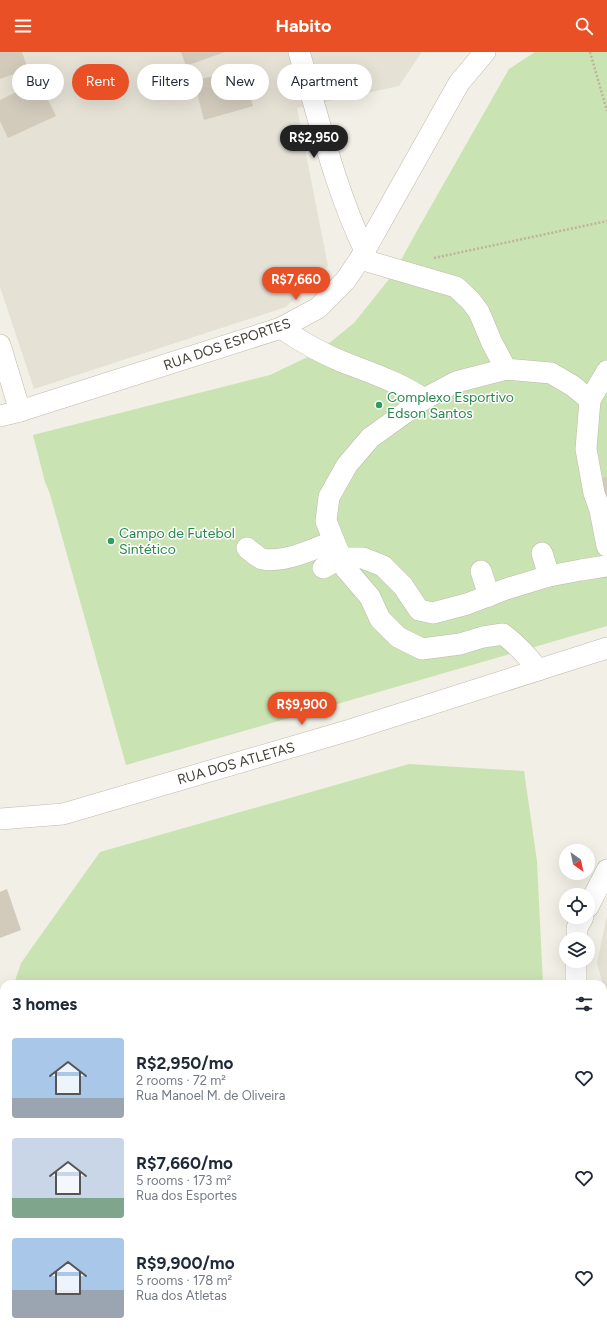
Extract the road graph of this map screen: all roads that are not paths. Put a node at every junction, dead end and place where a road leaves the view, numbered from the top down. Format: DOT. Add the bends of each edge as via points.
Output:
graph roads {
  1 [pos="299,52"];
  2 [pos="485,52"];
  3 [pos="363,255"];
  4 [pos="281,328"];
  5 [pos="0,345"];
  6 [pos="506,369"];
  7 [pos="607,371"];
  8 [pos="424,399"];
  9 [pos="590,400"];
  10 [pos="10,414"];
  11 [pos="607,546"];
  12 [pos="247,548"];
  13 [pos="337,549"];
  14 [pos="542,553"];
  15 [pos="607,566"];
  16 [pos="323,568"];
  17 [pos="481,571"];
  18 [pos="549,576"];
  19 [pos="489,596"];
  20 [pos="607,648"];
  21 [pos="538,670"];
  22 [pos="0,819"];
  23 [pos="607,870"];
  24 [pos="595,893"];
  25 [pos="576,968"];
  26 [pos="576,980"];
  1 -- 3 [label="street" via="335,174"];
  2 -- 3 [label="street, RUA DOS ESPORTES" via="460,82"];
  3 -- 4 [label="street, RUA DOS ESPORTES" via="345,281 318,308"];
  3 -- 6 [label="street" via="408,273 456,287 479,312"];
  4 -- 8 [label="street" via="321,352 382,377"];
  4 -- 10 [label="street, RUA DOS ESPORTES"];
  5 -- 10 [label="street"];
  6 -- 8 [label="street" via="456,382"];
  6 -- 9 [label="street" via="551,373"];
  7 -- 9 [label="street"];
  8 -- 13 [label="street" via="370,438 347,465 329,497 326,521"];
  9 -- 11 [label="street" via="586,449"];
  12 -- 13 [label="street" via="262,559 282,558 311,550"];
  13 -- 16 [label="street"];
  13 -- 19 [label="street" via="383,566 402,586 419,610 433,613"];
  13 -- 21 [label="street" via="346,569 370,597 380,619 398,637 422,649 460,644 503,634"];
  14 -- 18 [label="street"];
  15 -- 18 [label="street"];
  17 -- 19 [label="street"];
  18 -- 19 [label="street"];
  20 -- 21 [label="street, RUA DOS ATLETAS"];
  21 -- 22 [label="street, RUA DOS ATLETAS" via="350,730 63,814"];
  23 -- 24 [label="street"];
  25 -- 26 [label="street"];
}
